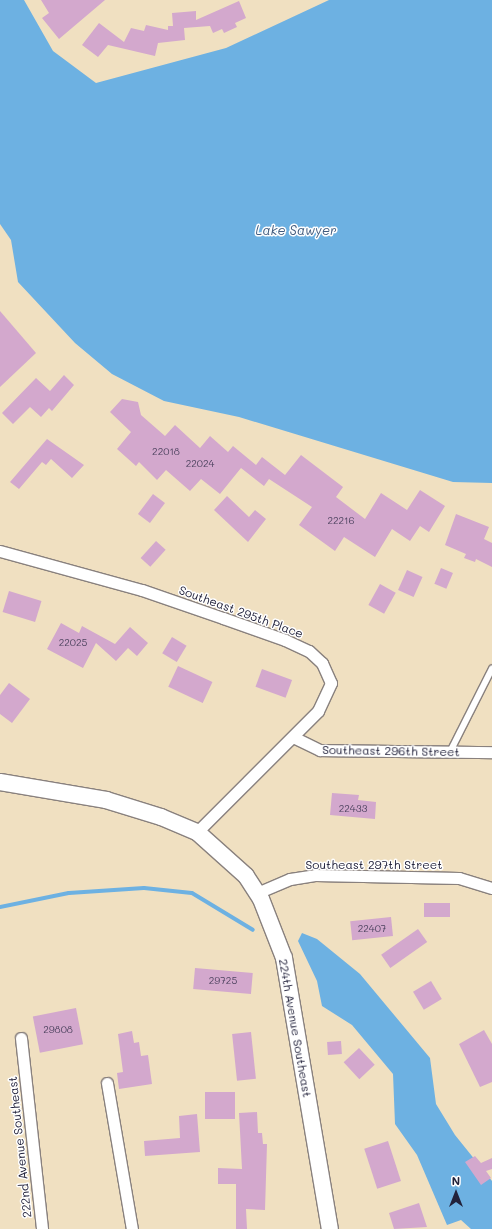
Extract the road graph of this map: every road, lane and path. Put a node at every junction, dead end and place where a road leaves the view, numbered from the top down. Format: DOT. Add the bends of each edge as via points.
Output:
graph roads {
  1 [pos="0,551"];
  2 [pos="492,669"];
  3 [pos="293,737"];
  4 [pos="450,752"];
  5 [pos="492,752"];
  6 [pos="0,782"];
  7 [pos="196,832"];
  8 [pos="492,888"];
  9 [pos="257,892"];
  10 [pos="21,1038"];
  11 [pos="106,1083"];
  12 [pos="42,1229"];
  13 [pos="132,1229"];
  14 [pos="330,1229"];
  1 -- 3 [label="street, Southeast 295th Place" via="142,590 309,651 328,674 330,691 318,711"];
  2 -- 4 [label="lane"];
  3 -- 4 [label="street, Southeast 296th Street" via="312,749"];
  3 -- 7 [label="street, Southeast 295th Place"];
  4 -- 5 [label="street, Southeast 296th Street"];
  6 -- 7 [label="street" via="106,800"];
  7 -- 9 [label="street, 224th Avenue Southeast" via="232,861"];
  8 -- 9 [label="street, Southeast 297th Street" via="459,878 315,876 290,879"];
  9 -- 14 [label="street, 224th Avenue Southeast" via="276,935 288,976"];
  10 -- 12 [label="street, 222nd Avenue Southeast"];
  11 -- 13 [label="street"];
}
